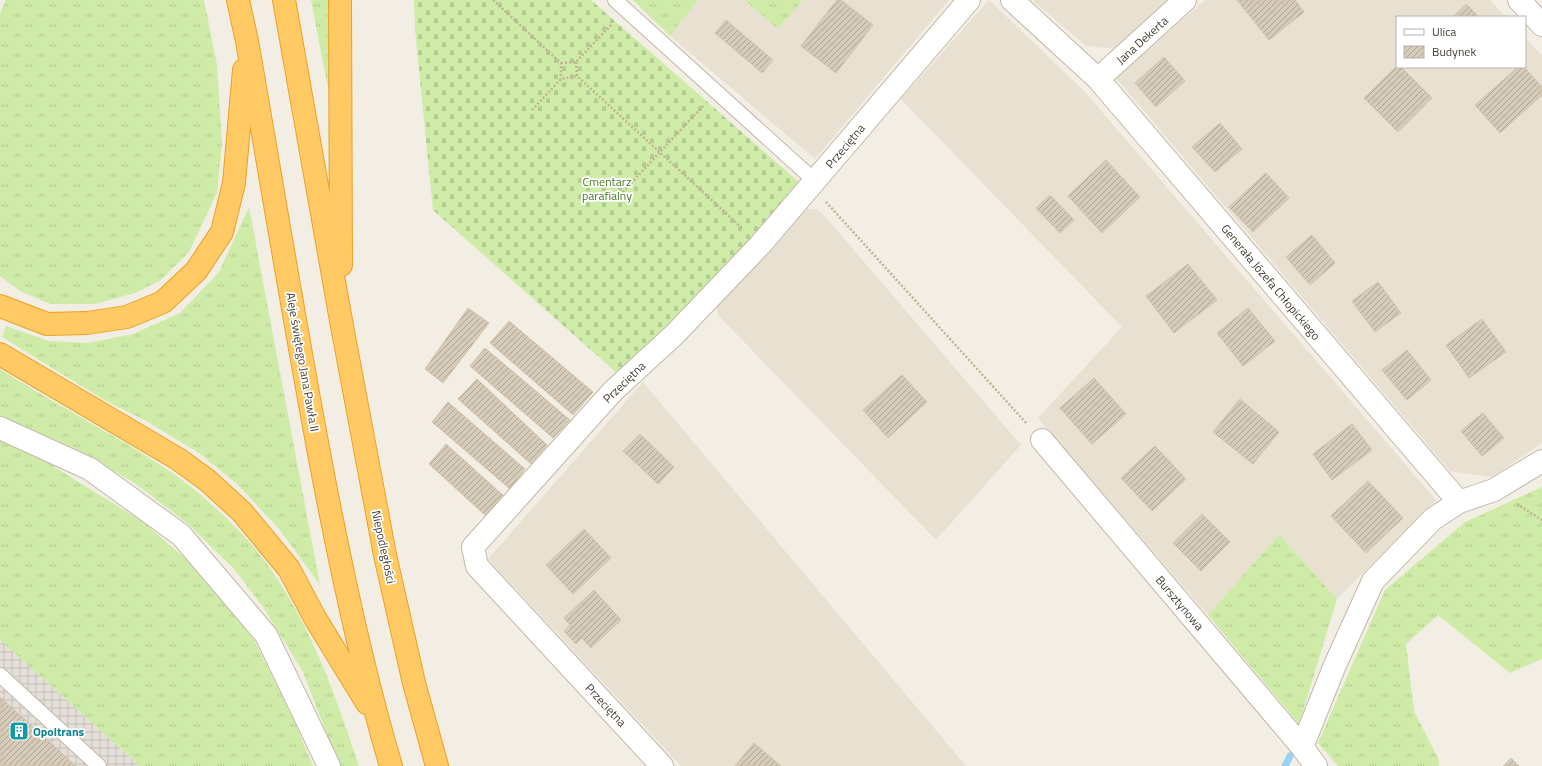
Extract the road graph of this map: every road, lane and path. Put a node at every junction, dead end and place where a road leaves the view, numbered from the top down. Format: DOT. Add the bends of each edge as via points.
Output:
graph roads {
  1 [pos="238,0"];
  2 [pos="284,0"];
  3 [pos="340,0"];
  4 [pos="493,0"];
  5 [pos="615,0"];
  6 [pos="969,0"];
  7 [pos="1012,0"];
  8 [pos="1185,0"];
  9 [pos="1519,0"];
  10 [pos="615,21"];
  11 [pos="1542,25"];
  12 [pos="247,41"];
  13 [pos="576,62"];
  14 [pos="561,63"];
  15 [pos="577,76"];
  16 [pos="561,79"];
  17 [pos="1098,79"];
  18 [pos="703,106"];
  19 [pos="532,110"];
  20 [pos="660,152"];
  21 [pos="815,181"];
  22 [pos="620,195"];
  23 [pos="748,234"];
  24 [pos="2,305"];
  25 [pos="342,326"];
  26 [pos="0,354"];
  27 [pos="0,428"];
  28 [pos="1042,440"];
  29 [pos="1542,461"];
  30 [pos="1459,502"];
  31 [pos="0,675"];
  32 [pos="378,721"];
  33 [pos="1302,747"];
  34 [pos="100,766"];
  35 [pos="329,766"];
  36 [pos="391,766"];
  37 [pos="437,766"];
  38 [pos="662,766"];
  39 [pos="1316,766"];
  1 -- 12 [label="highway, Aleje świętego Jana Pawła II"];
  2 -- 25 [label="highway"];
  3 -- 25 [label="highway"];
  4 -- 14 [label="path"];
  5 -- 21 [label="lane"];
  6 -- 21 [label="street, Przeciętna"];
  7 -- 17 [label="street, Generała Józefa Chłopickiego"];
  8 -- 17 [label="street, Jana Dekerta"];
  9 -- 11 [label="street"];
  10 -- 13 [label="path"];
  12 -- 24 [label="highway" via="234,183 222,232 196,271 163,302 127,317 87,323 47,324"];
  12 -- 32 [label="highway, Aleje świętego Jana Pawła II" via="305,379 341,565"];
  13 -- 14 [label="path"];
  13 -- 15 [label="path"];
  14 -- 16 [label="path"];
  15 -- 16 [label="path"];
  15 -- 20 [label="path"];
  16 -- 19 [label="path"];
  17 -- 30 [label="street, Generała Józefa Chłopickiego"];
  18 -- 20 [label="path"];
  20 -- 22 [label="path"];
  20 -- 23 [label="path"];
  21 -- 28 [label="path" via="822,197"];
  21 -- 38 [label="street, Przeciętna" via="760,245 684,324 613,391 473,547 477,566"];
  25 -- 37 [label="highway, Niepodległości" via="385,555 414,683"];
  26 -- 32 [label="highway" via="178,459 207,480 242,512 289,569 315,618"];
  27 -- 35 [label="street" via="90,469 181,535 266,635"];
  28 -- 33 [label="street, Bursztynowa"];
  29 -- 30 [label="street" via="1494,490"];
  30 -- 33 [label="street" via="1434,519 1373,581"];
  31 -- 34 [label="lane"];
  32 -- 36 [label="highway"];
  33 -- 39 [label="street, Bursztynowa"];
}
